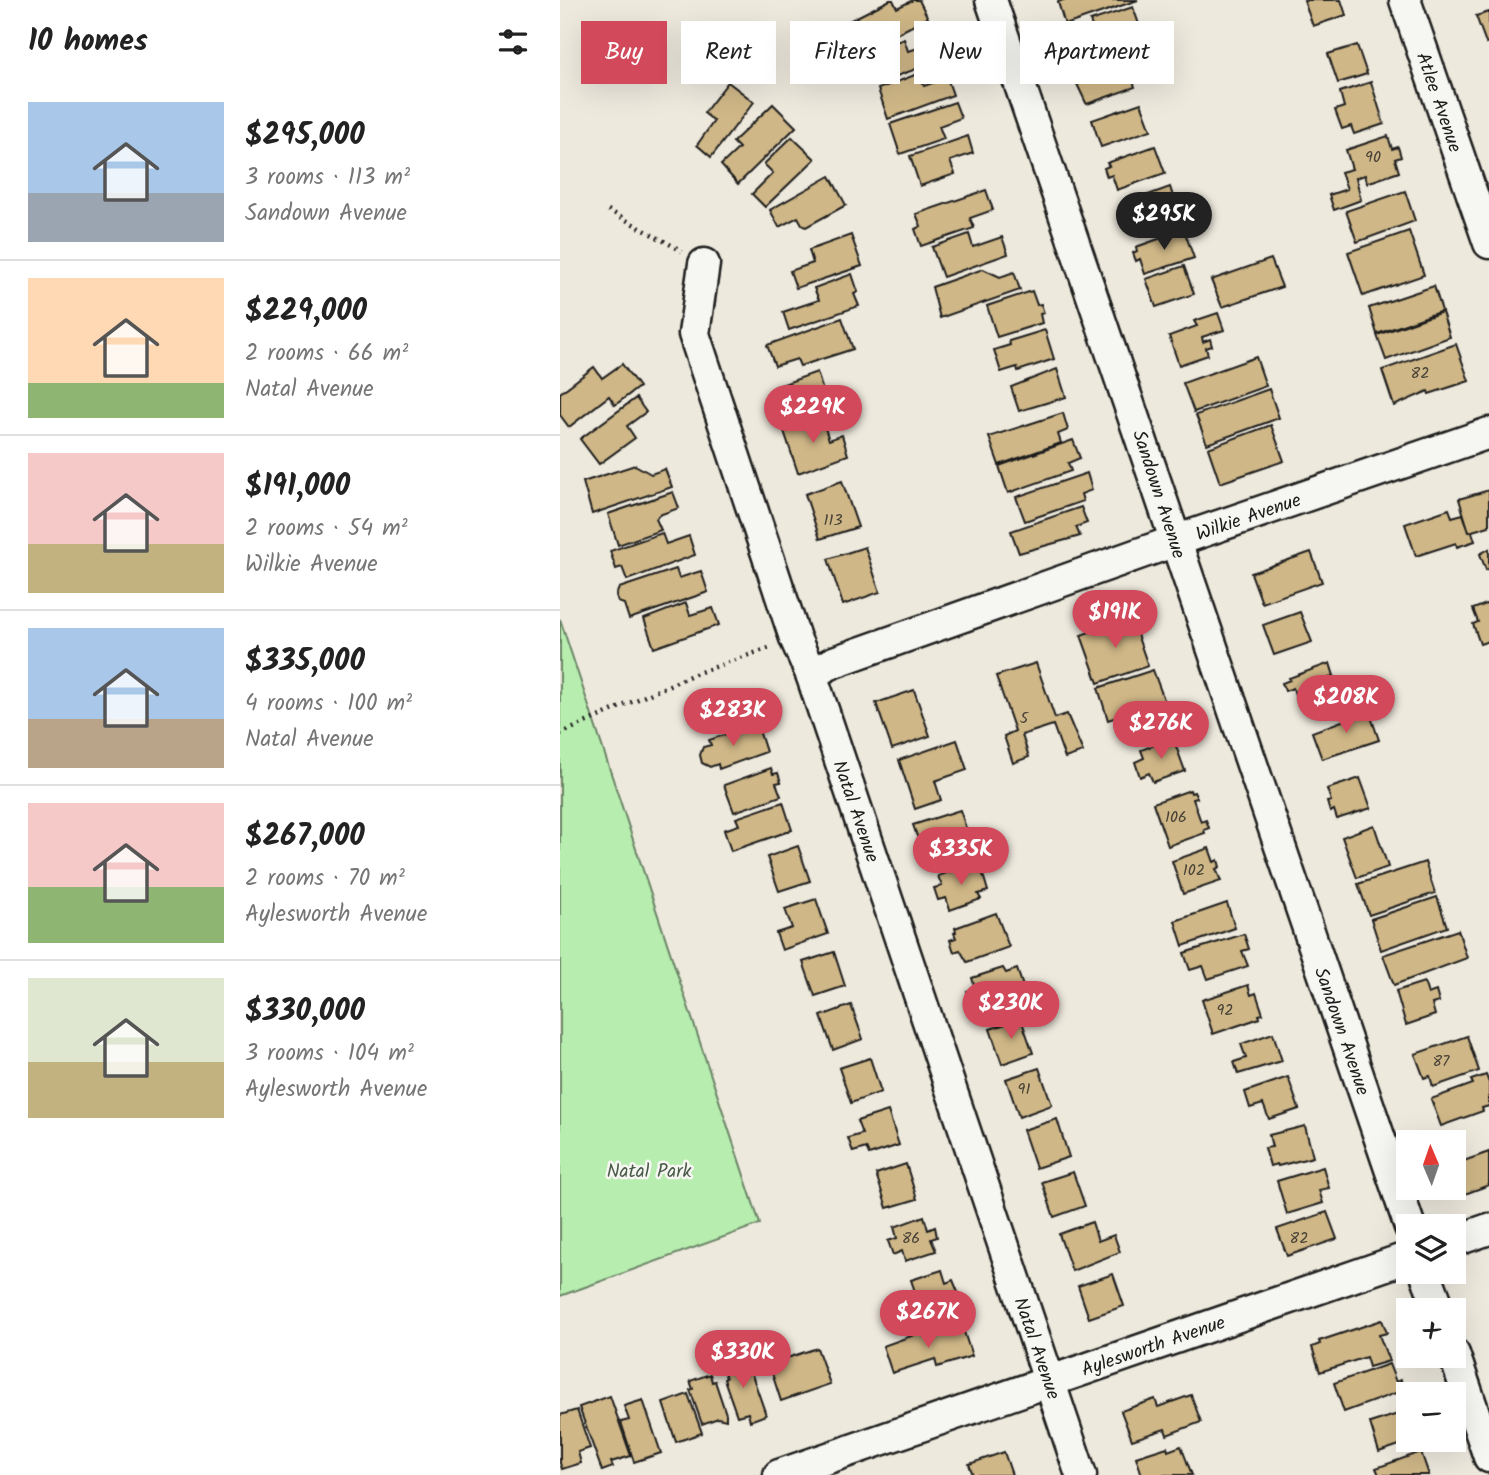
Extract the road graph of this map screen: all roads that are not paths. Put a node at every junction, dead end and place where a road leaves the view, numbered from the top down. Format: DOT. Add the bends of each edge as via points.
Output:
graph roads {
  1 [pos="991,0"];
  2 [pos="1405,0"];
  3 [pos="1489,243"];
  4 [pos="704,264"];
  5 [pos="1489,433"];
  6 [pos="1175,541"];
  7 [pos="811,674"];
  8 [pos="1406,1214"];
  9 [pos="1489,1229"];
  10 [pos="1466,1237"];
  11 [pos="1396,1261"];
  12 [pos="1459,1368"];
  13 [pos="1049,1380"];
  14 [pos="1489,1457"];
  15 [pos="779,1475"];
  16 [pos="1081,1475"];
  1 -- 6 [label="street, Sandown Avenue"];
  2 -- 3 [label="street, Atlee Avenue"];
  4 -- 7 [label="street, Natal Avenue" via="694,334"];
  5 -- 6 [label="street, Wilkie Avenue"];
  6 -- 7 [label="street, Wilkie Avenue"];
  6 -- 8 [label="street, Sandown Avenue"];
  7 -- 13 [label="street, Natal Avenue"];
  9 -- 10 [label="street"];
  11 -- 13 [label="street, Aylesworth Avenue"];
  12 -- 14 [label="street"];
  13 -- 15 [label="street, Aylesworth Avenue"];
  13 -- 16 [label="street, Natal Avenue"];
}
